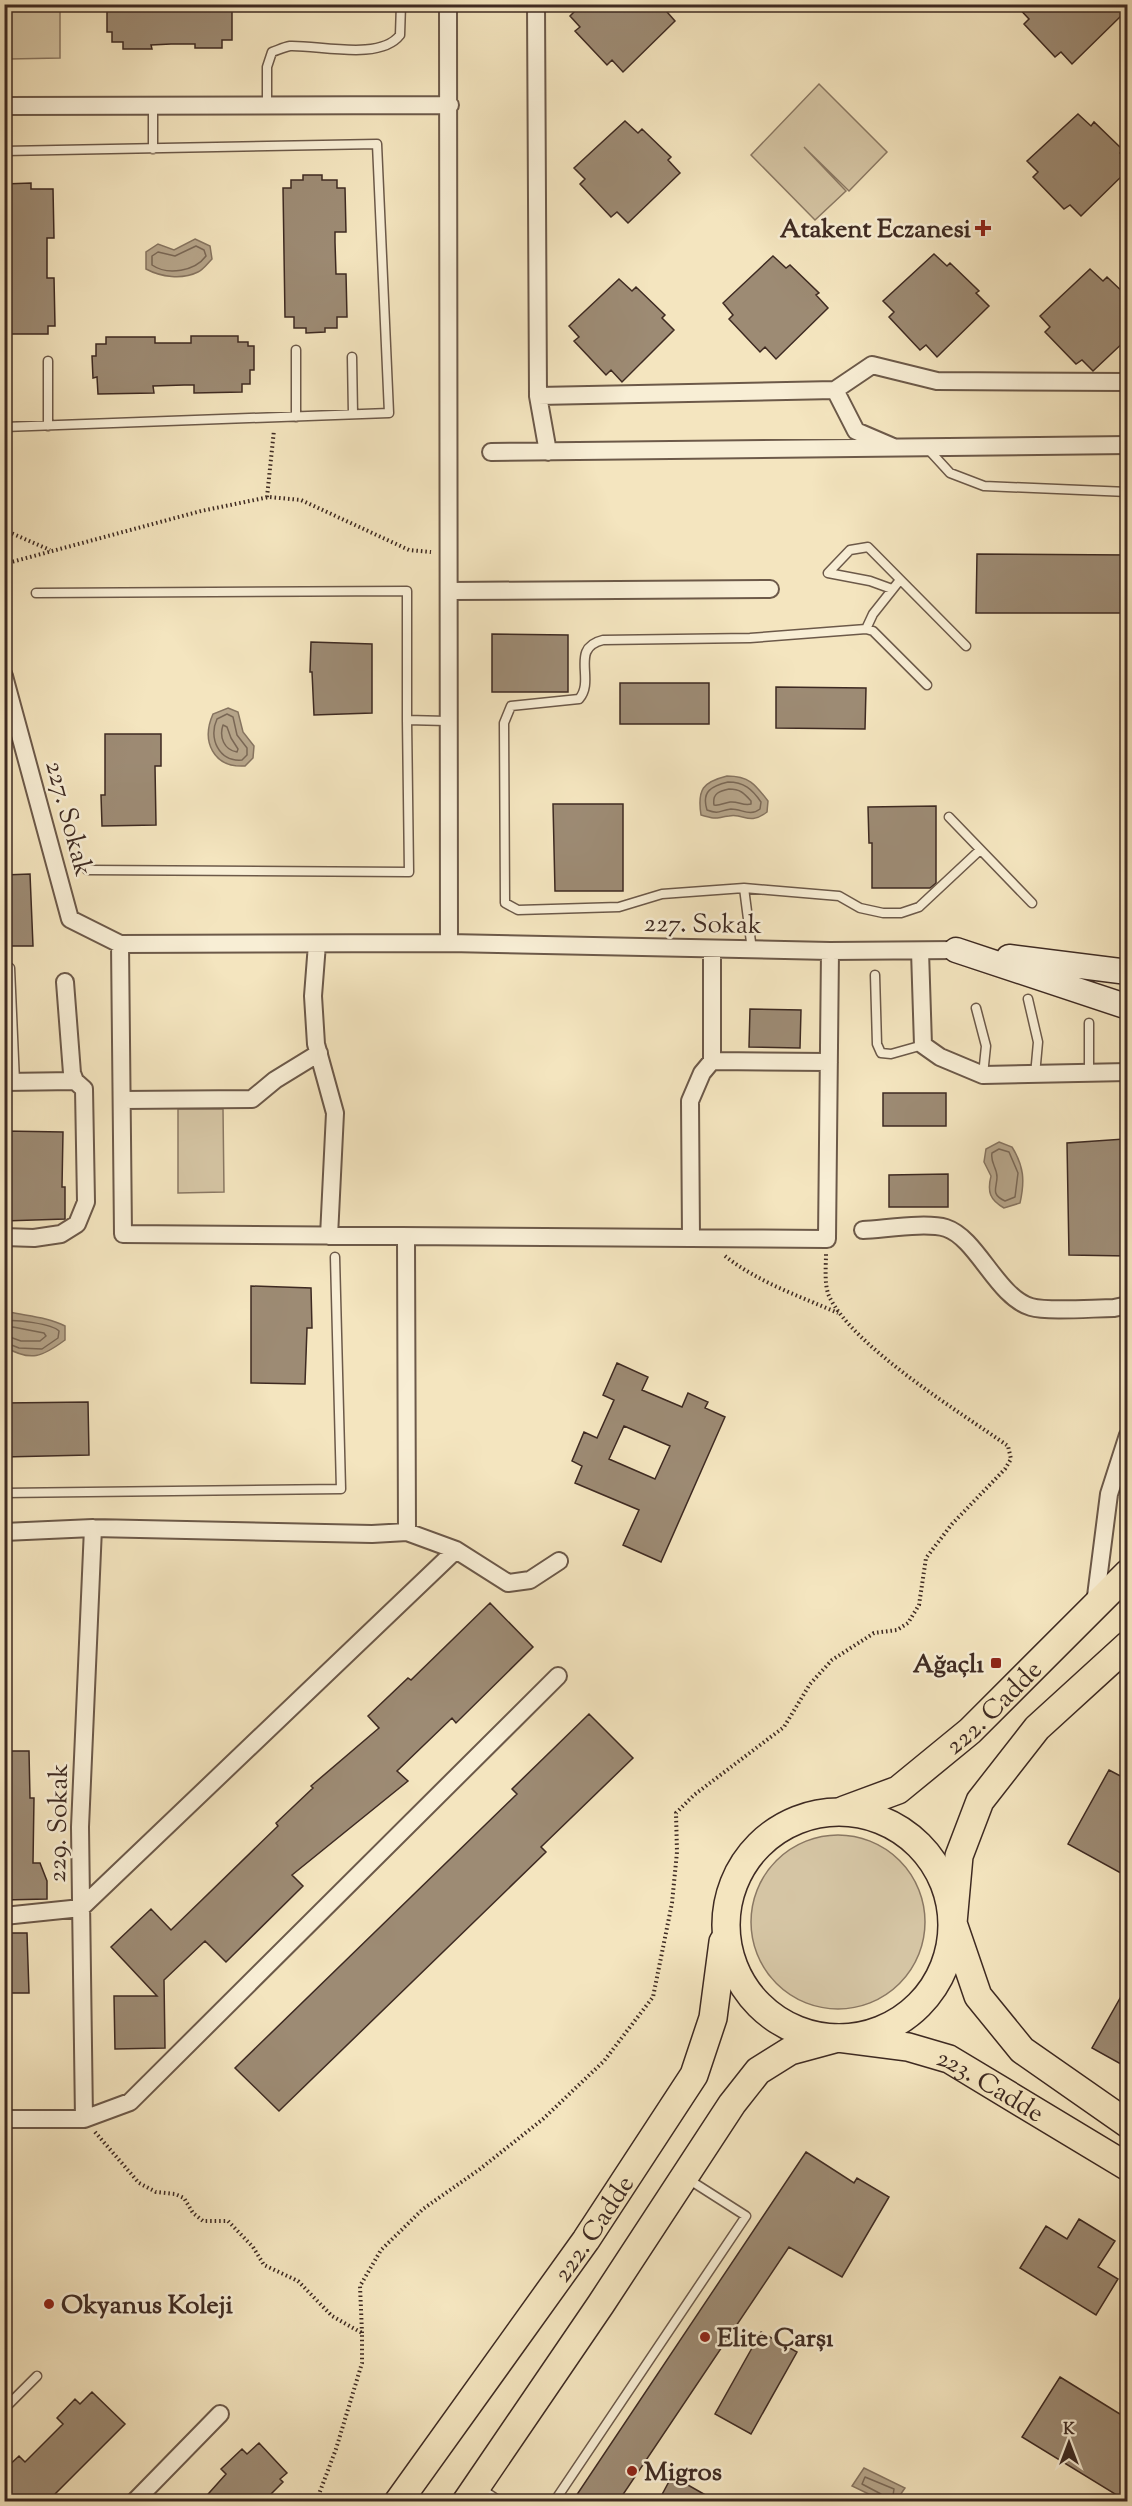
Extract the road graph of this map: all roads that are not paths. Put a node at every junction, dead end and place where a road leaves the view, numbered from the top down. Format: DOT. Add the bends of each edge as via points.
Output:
graph roads {
  1 [pos="401,4"];
  2 [pos="448,4"];
  3 [pos="536,4"];
  4 [pos="450,105"];
  5 [pos="4,106"];
  6 [pos="153,106"];
  7 [pos="267,106"];
  8 [pos="153,149"];
  9 [pos="4,151"];
  10 [pos="296,350"];
  11 [pos="352,357"];
  12 [pos="48,361"];
  13 [pos="1128,382"];
  14 [pos="835,390"];
  15 [pos="537,396"];
  16 [pos="353,414"];
  17 [pos="296,417"];
  18 [pos="48,426"];
  19 [pos="4,427"];
  20 [pos="1128,445"];
  21 [pos="928,448"];
  22 [pos="897,449"];
  23 [pos="490,452"];
  24 [pos="548,452"];
  25 [pos="1128,492"];
  26 [pos="900,580"];
  27 [pos="770,589"];
  28 [pos="892,589"];
  29 [pos="450,591"];
  30 [pos="36,593"];
  31 [pos="866,629"];
  32 [pos="966,646"];
  33 [pos="4,676"];
  34 [pos="927,685"];
  35 [pos="407,720"];
  36 [pos="447,721"];
  37 [pos="949,817"];
  38 [pos="980,850"];
  39 [pos="87,870"];
  40 [pos="744,888"];
  41 [pos="1032,903"];
  42 [pos="449,943"];
  43 [pos="120,944"];
  44 [pos="317,944"];
  45 [pos="712,949"];
  46 [pos="752,950"];
  47 [pos="956,950"];
  48 [pos="830,951"];
  49 [pos="920,951"];
  50 [pos="10,968"];
  51 [pos="1128,972"];
  52 [pos="875,975"];
  53 [pos="65,982"];
  54 [pos="1028,999"];
  55 [pos="1128,1007"];
  56 [pos="976,1008"];
  57 [pos="1089,1023"];
  58 [pos="924,1045"];
  59 [pos="319,1053"];
  60 [pos="712,1061"];
  61 [pos="829,1062"];
  62 [pos="1128,1072"];
  63 [pos="1035,1074"];
  64 [pos="1089,1074"];
  65 [pos="983,1075"];
  66 [pos="75,1081"];
  67 [pos="10,1082"];
  68 [pos="122,1100"];
  69 [pos="863,1230"];
  70 [pos="329,1236"];
  71 [pos="4,1237"];
  72 [pos="406,1237"];
  73 [pos="691,1238"];
  74 [pos="335,1257"];
  75 [pos="1128,1305"];
  76 [pos="1128,1435"];
  77 [pos="4,1493"];
  78 [pos="93,1528"];
  79 [pos="4,1532"];
  80 [pos="407,1532"];
  81 [pos="456,1550"];
  82 [pos="559,1561"];
  83 [pos="1128,1573"];
  84 [pos="1095,1604"];
  85 [pos="1128,1645"];
  86 [pos="558,1676"];
  87 [pos="840,1811"];
  88 [pos="81,1908"];
  89 [pos="4,1916"];
  90 [pos="953,1923"];
  91 [pos="725,1926"];
  92 [pos="838,2038"];
  93 [pos="4,2119"];
  94 [pos="84,2119"];
  95 [pos="1128,2124"];
  96 [pos="1128,2168"];
  97 [pos="684,2176"];
  98 [pos="37,2376"];
  99 [pos="4,2409"];
  100 [pos="220,2415"];
  101 [pos="472,2494"];
  102 [pos="134,2502"];
  103 [pos="398,2502"];
  104 [pos="501,2502"];
  105 [pos="554,2502"];
  1 -- 7 [label="lane" via="400,35 387,46 287,46 272,52 267,67"];
  2 -- 4 [label="street"];
  3 -- 15 [label="street"];
  4 -- 7 [label="street"];
  4 -- 29 [label="street"];
  5 -- 6 [label="street"];
  6 -- 7 [label="street"];
  6 -- 8 [label="lane"];
  8 -- 9 [label="lane"];
  8 -- 16 [label="lane" via="377,144 389,413"];
  10 -- 17 [label="lane"];
  11 -- 16 [label="lane"];
  12 -- 18 [label="lane"];
  13 -- 14 [label="street" via="937,381 872,365"];
  14 -- 15 [label="street"];
  14 -- 22 [label="street" via="856,431"];
  15 -- 24 [label="street"];
  16 -- 17 [label="lane"];
  17 -- 18 [label="lane"];
  18 -- 19 [label="lane"];
  20 -- 21 [label="street"];
  21 -- 22 [label="street"];
  21 -- 25 [label="lane" via="950,473 984,486"];
  22 -- 24 [label="street"];
  23 -- 24 [label="street"];
  26 -- 28 [label="lane"];
  26 -- 28 [label="lane" via="868,547 849,550 828,573"];
  26 -- 32 [label="lane"];
  27 -- 29 [label="street"];
  28 -- 31 [label="lane"];
  29 -- 36 [label="street"];
  30 -- 35 [label="lane" via="407,591"];
  31 -- 34 [label="lane" via="873,631"];
  31 -- 40 [label="lane" via="750,638 592,642 586,650 584,693 579,699 511,706 507,710 505,903 518,910 619,907 662,894"];
  33 -- 43 [label="street, 227. Sokak" via="70,919"];
  35 -- 36 [label="lane"];
  35 -- 39 [label="lane" via="409,872"];
  36 -- 42 [label="street"];
  37 -- 38 [label="lane"];
  38 -- 40 [label="lane" via="919,907 901,913 874,912 839,896"];
  38 -- 41 [label="lane"];
  40 -- 46 [label="lane"];
  42 -- 44 [label="street, 227. Sokak"];
  42 -- 45 [label="street, 227. Sokak"];
  43 -- 44 [label="street, 227. Sokak"];
  43 -- 68 [label="street"];
  44 -- 59 [label="street" via="314,996"];
  45 -- 46 [label="street, 227. Sokak"];
  45 -- 60 [label="street"];
  46 -- 48 [label="street, 227. Sokak"];
  47 -- 49 [label="street, 227. Sokak"];
  47 -- 51 [label="street"];
  47 -- 55 [label="street"];
  48 -- 49 [label="street, 227. Sokak"];
  48 -- 61 [label="street"];
  49 -- 58 [label="street"];
  50 -- 67 [label="lane"];
  52 -- 58 [label="lane" via="877,1044 881,1053"];
  53 -- 66 [label="street"];
  54 -- 63 [label="lane" via="1038,1042"];
  56 -- 65 [label="lane" via="986,1046"];
  57 -- 64 [label="lane"];
  58 -- 65 [label="street" via="940,1057"];
  59 -- 68 [label="street" via="252,1098"];
  59 -- 70 [label="street" via="335,1113"];
  60 -- 61 [label="street"];
  60 -- 73 [label="street" via="690,1101"];
  61 -- 73 [label="street" via="827,1239"];
  62 -- 64 [label="street"];
  63 -- 64 [label="street"];
  63 -- 65 [label="street"];
  66 -- 67 [label="street"];
  66 -- 71 [label="street" via="84,1089 86,1202 77,1224 61,1234"];
  68 -- 70 [label="street" via="123,1234"];
  69 -- 75 [label="street" via="947,1228 962,1238 1018,1300 1031,1307"];
  70 -- 72 [label="street"];
  72 -- 73 [label="street"];
  72 -- 80 [label="street"];
  74 -- 77 [label="lane" via="341,1489"];
  76 -- 84 [label="street" via="1109,1494"];
  78 -- 79 [label="street"];
  78 -- 80 [label="street"];
  78 -- 88 [label="street, 229. Sokak" via="80,1827"];
  80 -- 81 [label="street"];
  81 -- 82 [label="street" via="508,1583 530,1580"];
  81 -- 88 [label="street"];
  83 -- 84 [label="main road, 222. Cadde"];
  84 -- 87 [label="main road, 222. Cadde" via="970,1731 898,1790"];
  85 -- 90 [label="main road, 222. Cadde" via="1037,1728 980,1801 959,1856"];
  86 -- 94 [label="street" via="130,2102"];
  87 -- 90 [label="main road" via="874,1816 906,1833 931,1857 947,1888"];
  87 -- 91 [label="main road, 222. Cadde" via="804,1816 772,1833 746,1858 730,1891"];
  88 -- 89 [label="street"];
  88 -- 94 [label="street, 229. Sokak"];
  90 -- 92 [label="main road" via="948,1958 931,1991 906,2016 874,2033"];
  90 -- 95 [label="main road, 223. Cadde" via="978,1996 1022,2050"];
  91 -- 92 [label="main road, 223. Cadde" via="731,1961 747,1992 772,2016 803,2032"];
  91 -- 103 [label="main road, 222. Cadde" via="713,2018 694,2075 586,2240"];
  92 -- 96 [label="main road, 223. Cadde" via="908,2047 949,2059"];
  92 -- 97 [label="main road, 222. Cadde" via="790,2051 758,2071"];
  93 -- 94 [label="street"];
  97 -- 101 [label="main road, 222. Cadde"];
  97 -- 105 [label="lane" via="746,2216"];
  98 -- 99 [label="lane"];
  100 -- 102 [label="street"];
  101 -- 104 [label="lane"];
}
